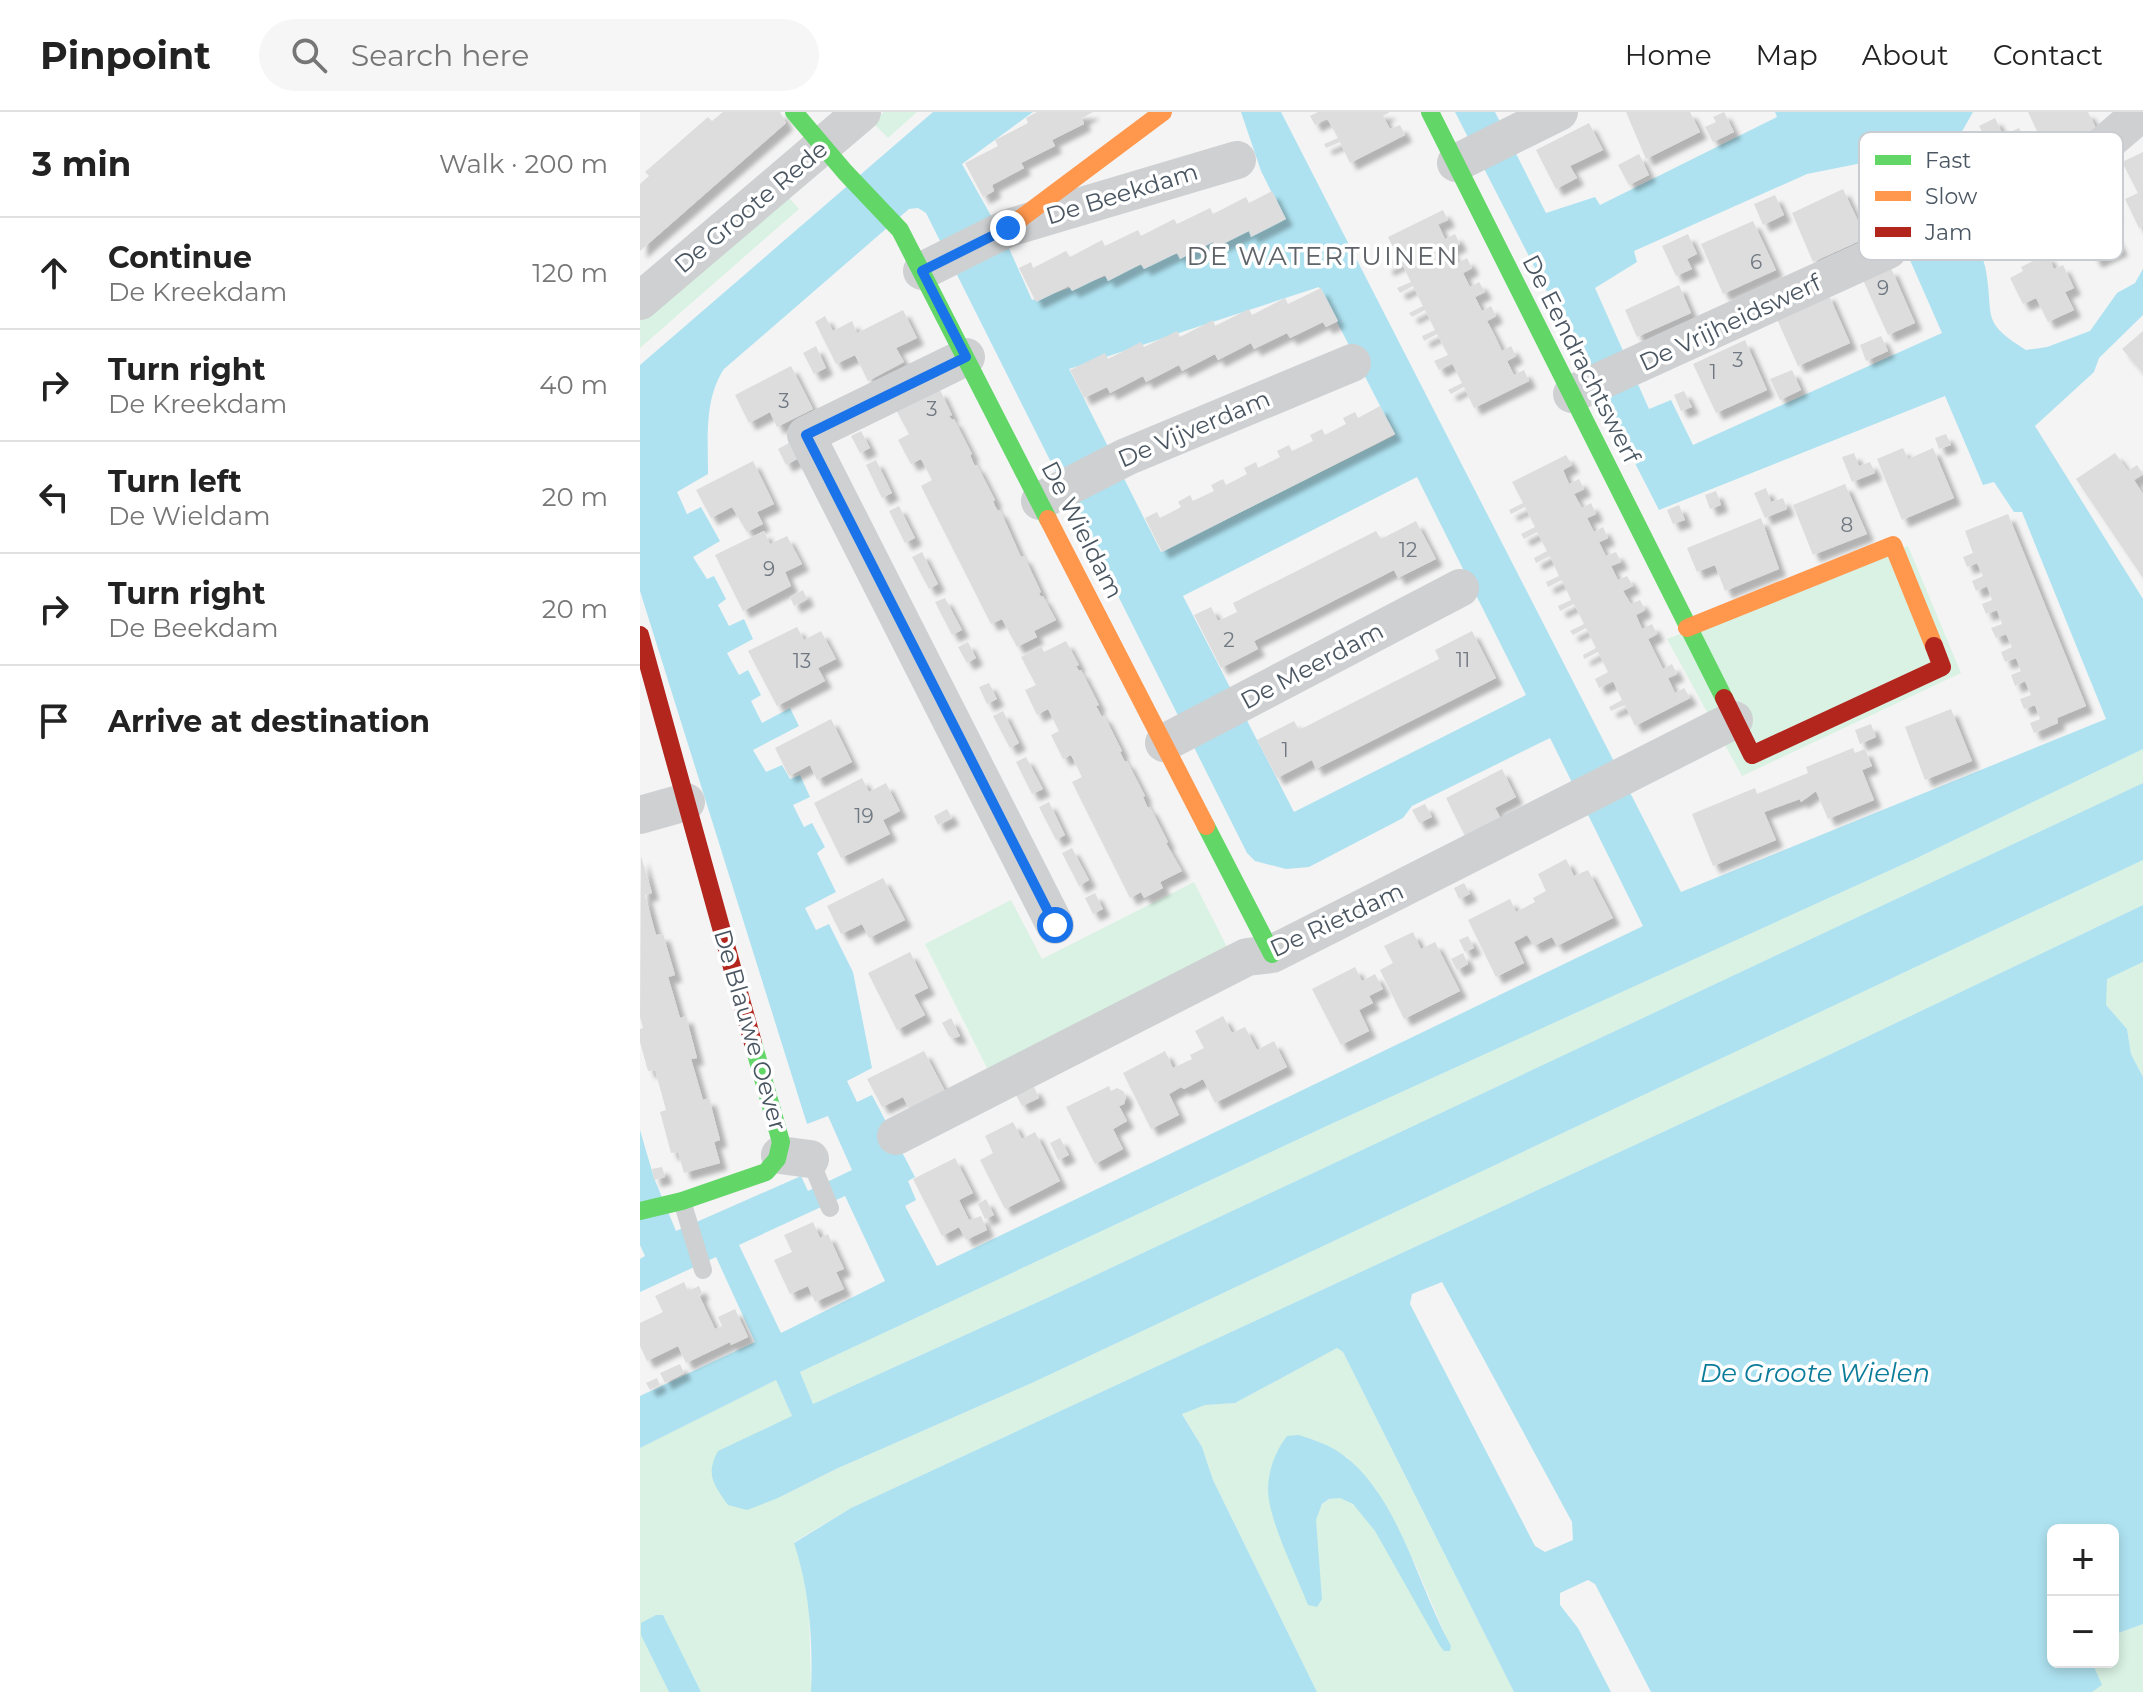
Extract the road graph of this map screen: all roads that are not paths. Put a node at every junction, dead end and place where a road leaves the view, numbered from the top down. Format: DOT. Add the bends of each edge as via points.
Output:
graph roads {
  1 [pos="794,112"];
  2 [pos="862,112"];
  3 [pos="1163,112"];
  4 [pos="1430,112"];
  5 [pos="1559,112"];
  6 [pos="2142,112"];
  7 [pos="2119,132"];
  8 [pos="834,159"];
  9 [pos="1237,160"];
  10 [pos="1461,160"];
  11 [pos="1008,228"];
  12 [pos="1866,260"];
  13 [pos="930,268"];
  14 [pos="640,301"];
  15 [pos="966,357"];
  16 [pos="1352,363"];
  17 [pos="1580,391"];
  18 [pos="1047,497"];
  19 [pos="1460,588"];
  20 [pos="1687,628"];
  21 [pos="640,635"];
  22 [pos="1734,720"];
  23 [pos="1171,739"];
  24 [pos="686,802"];
  25 [pos="640,815"];
  26 [pos="1055,925"];
  27 [pos="1272,954"];
  28 [pos="896,1136"];
  29 [pos="802,1163"];
  30 [pos="677,1202"];
  31 [pos="830,1208"];
  32 [pos="640,1211"];
  33 [pos="703,1270"];
  1 -- 8 [label="street, De Wieldam"];
  2 -- 8 [label="street, De Groote Rede"];
  3 -- 11 [label="street, De Beekdam"];
  4 -- 10 [label="street, De Eendrachtswerf"];
  5 -- 10 [label="street"];
  6 -- 7 [label="street"];
  8 -- 13 [label="street, De Wieldam"];
  8 -- 14 [label="street, De Groote Rede"];
  9 -- 11 [label="street, De Beekdam"];
  10 -- 17 [label="street, De Eendrachtswerf"];
  11 -- 13 [label="street, De Beekdam"];
  12 -- 17 [label="street, De Vrijheidswerf"];
  13 -- 15 [label="street, De Wieldam"];
  15 -- 18 [label="street, De Wieldam"];
  15 -- 26 [label="street" via="806,435"];
  16 -- 18 [label="street, De Vijverdam" via="1126,457"];
  17 -- 20 [label="street, De Eendrachtswerf"];
  18 -- 23 [label="street, De Wieldam"];
  19 -- 23 [label="street, De Meerdam"];
  20 -- 22 [label="street, De Eendrachtswerf"];
  20 -- 22 [label="street, De Eendrachtswerf" via="1893,545 1942,667 1752,755"];
  21 -- 24 [label="street, De Blauwe Oever"];
  22 -- 27 [label="street, De Rietdam"];
  23 -- 27 [label="street, De Wieldam"];
  24 -- 25 [label="street"];
  24 -- 29 [label="street, De Blauwe Oever" via="779,1129"];
  27 -- 28 [label="street, De Rietdam" via="1247,957"];
  29 -- 30 [label="street, De Blauwe Oever" via="775,1165"];
  29 -- 31 [label="lane"];
  30 -- 32 [label="street, De Blauwe Oever"];
  30 -- 33 [label="lane" via="689,1221"];
}
